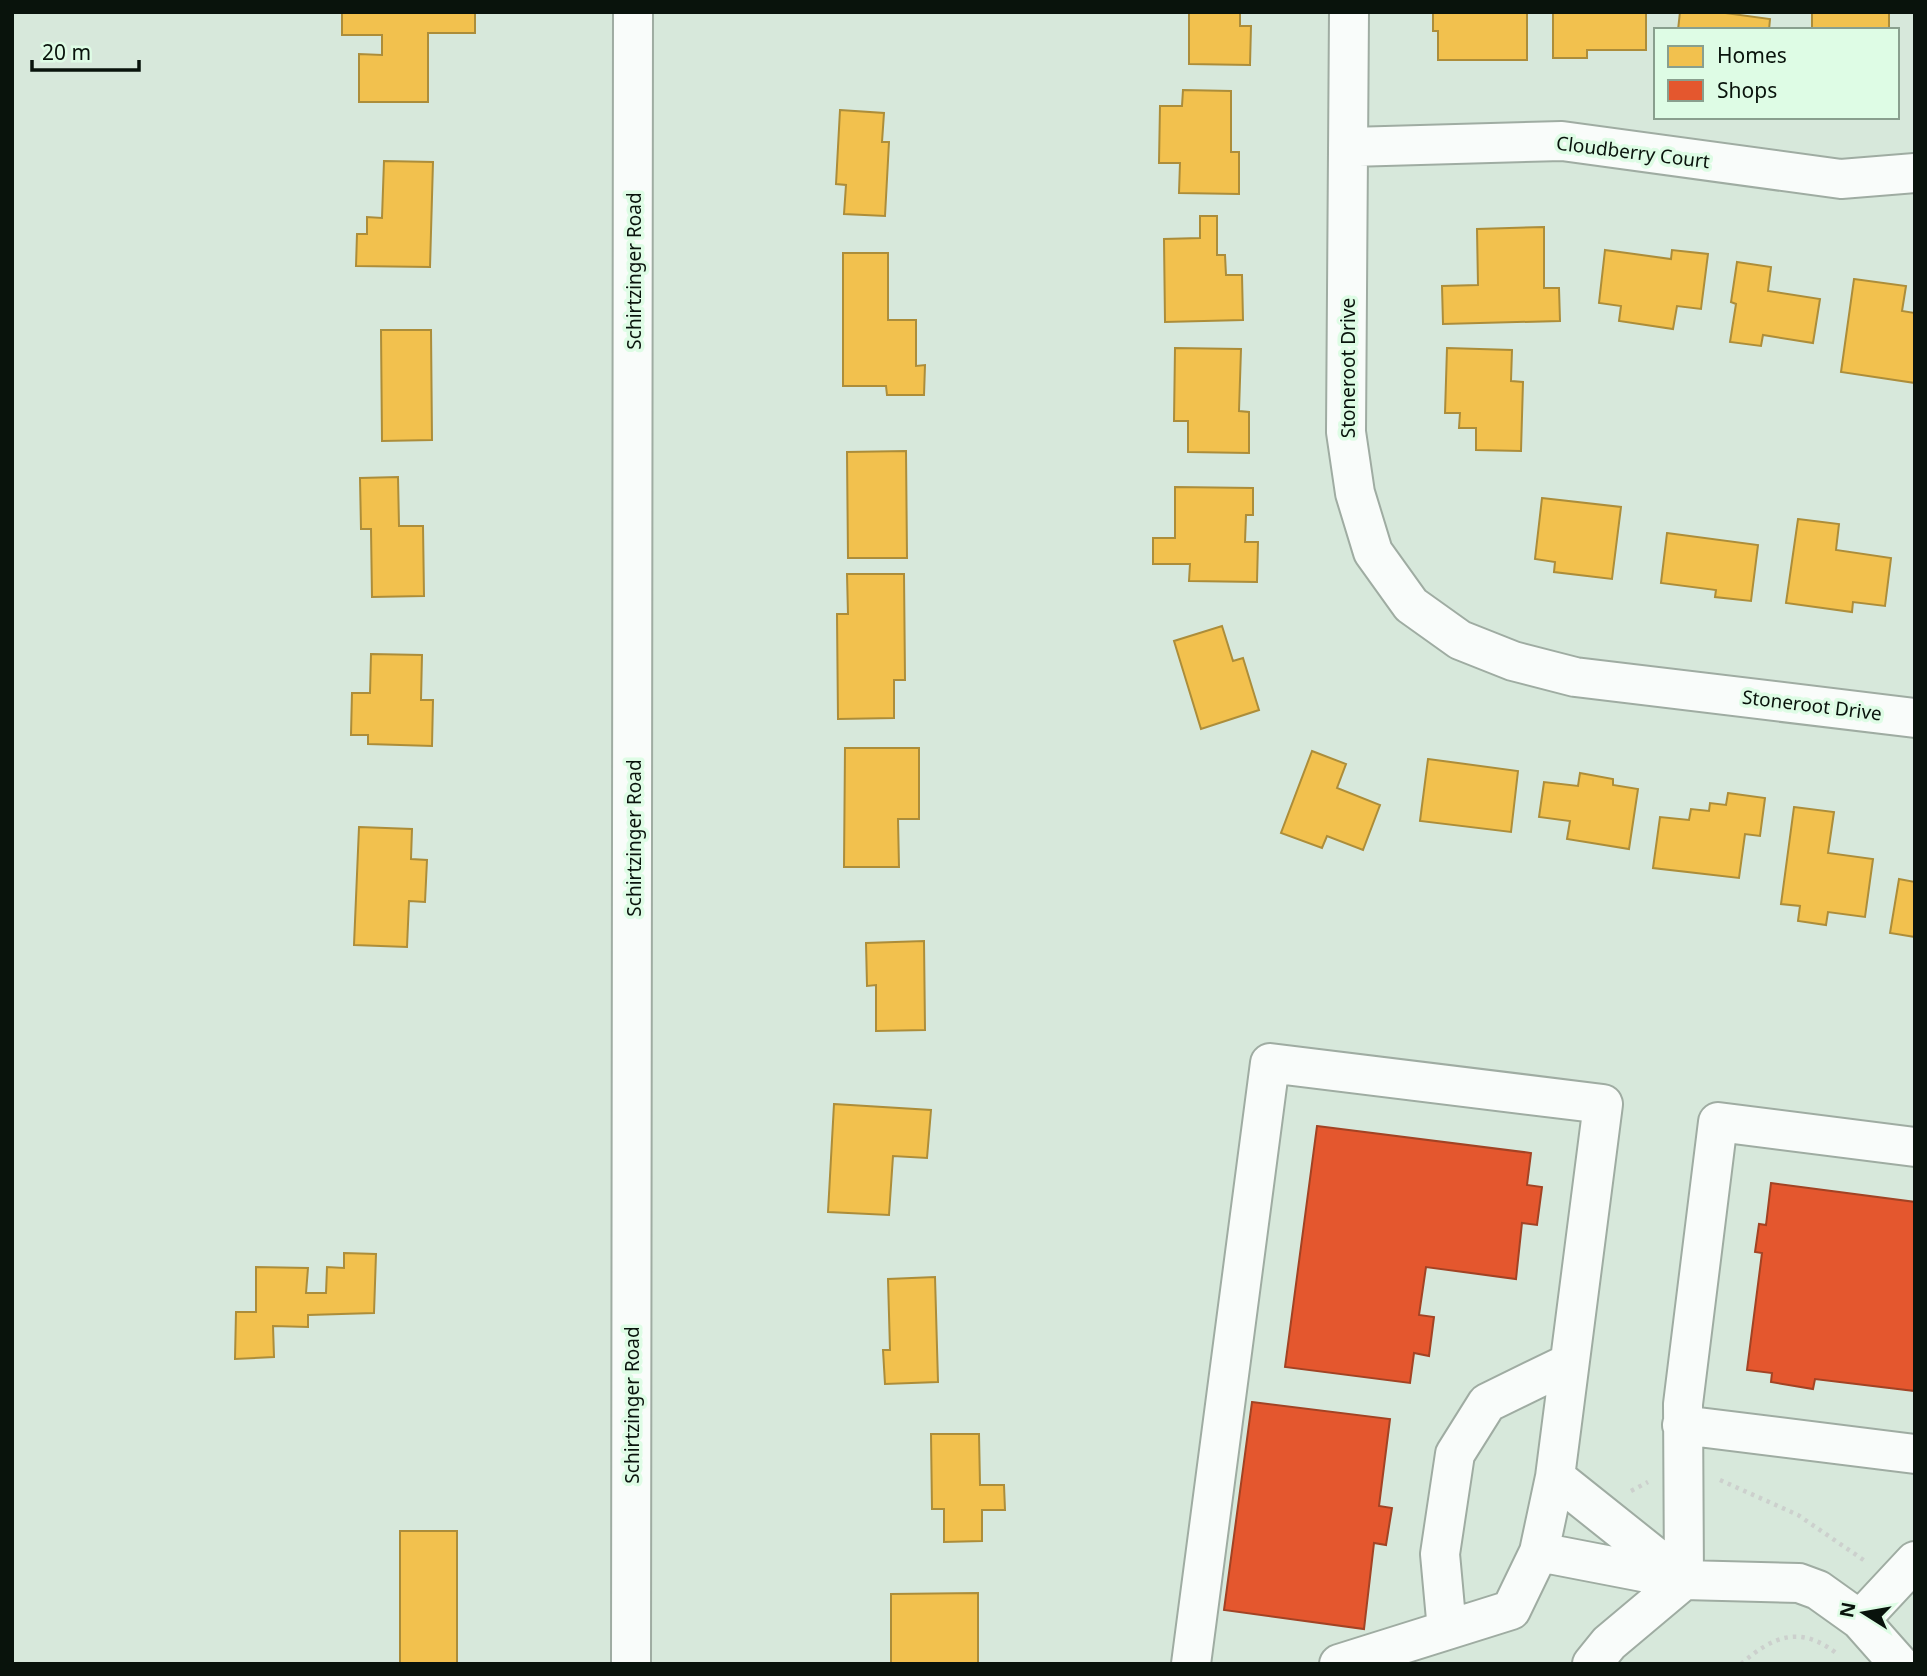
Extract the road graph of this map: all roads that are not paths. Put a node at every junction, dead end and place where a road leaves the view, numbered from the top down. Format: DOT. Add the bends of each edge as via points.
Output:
graph roads {
  1 [pos="632,12"];
  2 [pos="1349,12"];
  3 [pos="1350,147"];
  4 [pos="1915,173"];
  5 [pos="1915,718"];
  6 [pos="1915,1147"];
  7 [pos="1569,1363"];
  8 [pos="1682,1425"];
  9 [pos="1915,1454"];
  10 [pos="1555,1477"];
  11 [pos="1539,1552"];
  12 [pos="1915,1561"];
  13 [pos="1684,1580"];
  14 [pos="1860,1620"];
  15 [pos="1447,1630"];
  16 [pos="631,1664"];
  17 [pos="1191,1664"];
  18 [pos="1339,1664"];
  19 [pos="1592,1664"];
  20 [pos="1899,1664"];
  1 -- 16 [label="street, Schirtzinger Road"];
  2 -- 3 [label="street, Stoneroot Drive"];
  3 -- 4 [label="street, Cloudberry Court" via="1562,141 1841,180"];
  3 -- 5 [label="street, Stoneroot Drive" via="1346,432 1355,494 1373,552 1411,605 1460,640 1513,661 1575,677"];
  6 -- 8 [label="street" via="1718,1122"];
  7 -- 10 [label="street"];
  7 -- 15 [label="street" via="1487,1403 1455,1454 1440,1553"];
  7 -- 17 [label="street" via="1603,1104 1270,1063"];
  8 -- 9 [label="street"];
  8 -- 13 [label="street"];
  10 -- 11 [label="street"];
  10 -- 13 [label="street"];
  11 -- 13 [label="street"];
  11 -- 15 [label="street" via="1511,1610"];
  12 -- 14 [label="street"];
  13 -- 14 [label="street" via="1799,1583 1818,1590"];
  13 -- 19 [label="street" via="1609,1643"];
  14 -- 20 [label="street"];
  15 -- 18 [label="street"];
}
